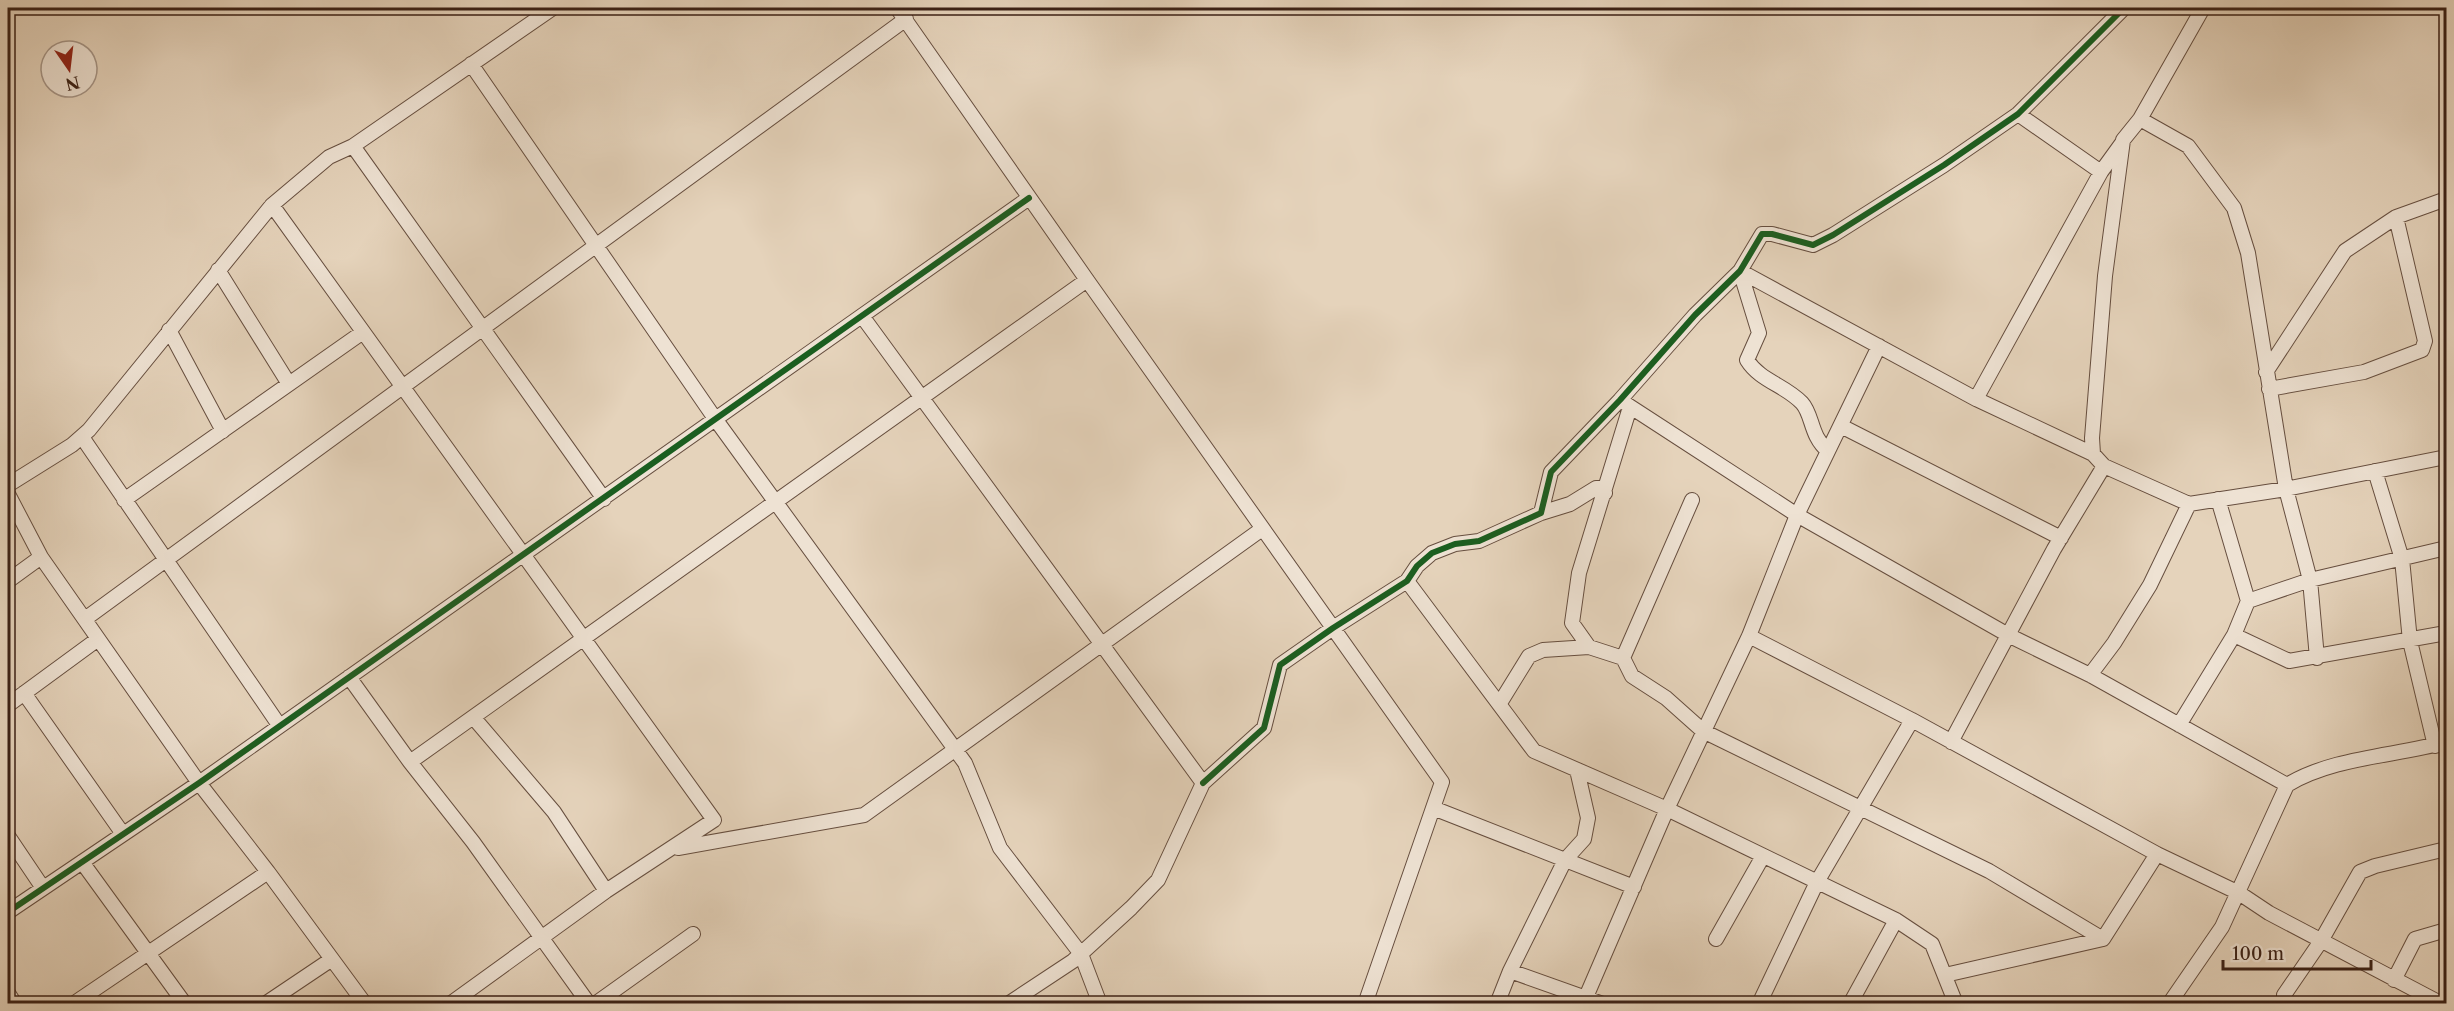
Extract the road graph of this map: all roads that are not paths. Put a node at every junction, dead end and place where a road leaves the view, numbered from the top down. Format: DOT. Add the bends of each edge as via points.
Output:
graph roads {
  1 [pos="553,8"];
  2 [pos="897,8"];
  3 [pos="2124,8"];
  4 [pos="2203,8"];
  5 [pos="906,20"];
  6 [pos="471,64"];
  7 [pos="2018,114"];
  8 [pos="2140,119"];
  9 [pos="2123,140"];
  10 [pos="352,146"];
  11 [pos="2101,172"];
  12 [pos="1029,198"];
  13 [pos="2446,199"];
  14 [pos="272,205"];
  15 [pos="2396,217"];
  16 [pos="596,246"];
  17 [pos="218,270"];
  18 [pos="1740,271"];
  19 [pos="1086,280"];
  20 [pos="862,316"];
  21 [pos="483,329"];
  22 [pos="169,330"];
  23 [pos="363,332"];
  24 [pos="1880,346"];
  25 [pos="2266,372"];
  26 [pos="289,384"];
  27 [pos="403,387"];
  28 [pos="2269,389"];
  29 [pos="922,398"];
  30 [pos="1976,399"];
  31 [pos="1625,404"];
  32 [pos="716,420"];
  33 [pos="1840,426"];
  34 [pos="223,431"];
  35 [pos="82,437"];
  36 [pos="1828,451"];
  37 [pos="2093,454"];
  38 [pos="2446,457"];
  39 [pos="2104,466"];
  40 [pos="2375,471"];
  41 [pos="8,485"];
  42 [pos="2286,489"];
  43 [pos="1605,493"];
  44 [pos="8,494"];
  45 [pos="604,499"];
  46 [pos="2218,499"];
  47 [pos="124,500"];
  48 [pos="1692,500"];
  49 [pos="777,501"];
  50 [pos="2189,504"];
  51 [pos="1541,513"];
  52 [pos="1797,515"];
  53 [pos="1263,529"];
  54 [pos="2061,538"];
  55 [pos="2446,548"];
  56 [pos="524,555"];
  57 [pos="41,557"];
  58 [pos="2402,559"];
  59 [pos="166,560"];
  60 [pos="2310,580"];
  61 [pos="8,581"];
  62 [pos="1407,581"];
  63 [pos="2248,601"];
  64 [pos="85,619"];
  65 [pos="1333,628"];
  66 [pos="2446,633"];
  67 [pos="1749,636"];
  68 [pos="2010,636"];
  69 [pos="2234,636"];
  70 [pos="98,639"];
  71 [pos="584,639"];
  72 [pos="2410,641"];
  73 [pos="1102,644"];
  74 [pos="1589,647"];
  75 [pos="2317,657"];
  76 [pos="1623,658"];
  77 [pos="2090,675"];
  78 [pos="349,677"];
  79 [pos="24,693"];
  80 [pos="1500,703"];
  81 [pos="8,705"];
  82 [pos="473,717"];
  83 [pos="1912,720"];
  84 [pos="279,725"];
  85 [pos="2179,725"];
  86 [pos="1702,731"];
  87 [pos="1951,742"];
  88 [pos="2441,744"];
  89 [pos="955,749"];
  90 [pos="410,762"];
  91 [pos="1577,770"];
  92 [pos="199,783"];
  93 [pos="1203,783"];
  94 [pos="2287,785"];
  95 [pos="1433,808"];
  96 [pos="1667,809"];
  97 [pos="1862,810"];
  98 [pos="123,834"];
  99 [pos="8,836"];
  100 [pos="673,849"];
  101 [pos="2446,849"];
  102 [pos="2157,854"];
  103 [pos="1763,856"];
  104 [pos="1565,860"];
  105 [pos="82,862"];
  106 [pos="268,872"];
  107 [pos="1817,882"];
  108 [pos="1634,887"];
  109 [pos="43,888"];
  110 [pos="606,891"];
  111 [pos="2239,893"];
  112 [pos="8,912"];
  113 [pos="1896,920"];
  114 [pos="2446,930"];
  115 [pos="693,934"];
  116 [pos="541,938"];
  117 [pos="1716,939"];
  118 [pos="2103,939"];
  119 [pos="2321,941"];
  120 [pos="148,953"];
  121 [pos="1081,954"];
  122 [pos="332,959"];
  123 [pos="1510,971"];
  124 [pos="1945,975"];
  125 [pos="2394,980"];
  126 [pos="8,993"];
  127 [pos="1584,1000"];
  128 [pos="15,1004"];
  129 [pos="73,1004"];
  130 [pos="185,1004"];
  131 [pos="265,1004"];
  132 [pos="365,1004"];
  133 [pos="450,1004"];
  134 [pos="589,1004"];
  135 [pos="595,1004"];
  136 [pos="1008,1004"];
  137 [pos="1100,1004"];
  138 [pos="1365,1004"];
  139 [pos="1497,1004"];
  140 [pos="1603,1004"];
  141 [pos="1760,1004"];
  142 [pos="1850,1004"];
  143 [pos="1956,1004"];
  144 [pos="2169,1004"];
  145 [pos="2285,1004"];
  146 [pos="2442,1004"];
  1 -- 6 [label="street"];
  2 -- 5 [label="street"];
  3 -- 7 [label="street"];
  4 -- 8 [label="street"];
  5 -- 12 [label="street"];
  5 -- 16 [label="street"];
  6 -- 10 [label="street"];
  6 -- 16 [label="street"];
  7 -- 11 [label="street"];
  7 -- 18 [label="street" via="1944,165 1813,245 1762,234"];
  8 -- 9 [label="street"];
  8 -- 25 [label="street" via="2188,146 2234,208 2248,253"];
  9 -- 11 [label="street"];
  9 -- 37 [label="street" via="2105,276"];
  10 -- 14 [label="street" via="329,157"];
  10 -- 21 [label="street"];
  11 -- 30 [label="street"];
  12 -- 19 [label="street"];
  12 -- 20 [label="street"];
  13 -- 15 [label="street"];
  14 -- 17 [label="street"];
  14 -- 23 [label="street"];
  15 -- 25 [label="street" via="2345,252"];
  15 -- 28 [label="street" via="2425,341 2422,350 2364,372"];
  16 -- 21 [label="street"];
  16 -- 32 [label="street"];
  17 -- 22 [label="street"];
  17 -- 26 [label="street"];
  18 -- 24 [label="street"];
  18 -- 31 [label="street" via="1695,315"];
  18 -- 36 [label="street" via="1759,333 1747,360 1753,370 1803,404 1820,444"];
  19 -- 29 [label="street"];
  19 -- 53 [label="street"];
  20 -- 29 [label="street"];
  20 -- 32 [label="street"];
  21 -- 27 [label="street"];
  21 -- 45 [label="street"];
  22 -- 34 [label="street"];
  22 -- 35 [label="street"];
  23 -- 26 [label="street"];
  23 -- 27 [label="street"];
  24 -- 30 [label="street"];
  24 -- 33 [label="street"];
  25 -- 28 [label="street"];
  26 -- 34 [label="street"];
  27 -- 56 [label="street"];
  27 -- 59 [label="street"];
  28 -- 42 [label="street"];
  29 -- 49 [label="street"];
  29 -- 73 [label="street"];
  30 -- 37 [label="street"];
  31 -- 43 [label="street"];
  31 -- 51 [label="street" via="1551,472"];
  31 -- 52 [label="street"];
  32 -- 45 [label="street"];
  32 -- 49 [label="street"];
  33 -- 36 [label="street"];
  33 -- 54 [label="street"];
  34 -- 47 [label="street"];
  35 -- 41 [label="street"];
  35 -- 47 [label="street"];
  36 -- 52 [label="street"];
  37 -- 39 [label="street"];
  38 -- 40 [label="street"];
  39 -- 50 [label="street"];
  39 -- 54 [label="street"];
  40 -- 42 [label="street"];
  40 -- 58 [label="street"];
  42 -- 46 [label="street"];
  42 -- 60 [label="street"];
  43 -- 51 [label="street" via="1603,488 1596,488 1570,504"];
  43 -- 74 [label="street" via="1579,573 1572,623"];
  44 -- 57 [label="street"];
  45 -- 56 [label="street"];
  46 -- 50 [label="street"];
  46 -- 63 [label="street"];
  47 -- 59 [label="street"];
  48 -- 76 [label="street"];
  49 -- 71 [label="street"];
  49 -- 89 [label="street"];
  50 -- 77 [label="street" via="2150,585"];
  51 -- 62 [label="street" via="1479,541 1455,544 1432,553"];
  52 -- 67 [label="street"];
  52 -- 68 [label="street"];
  53 -- 65 [label="street"];
  53 -- 73 [label="street"];
  54 -- 68 [label="street"];
  55 -- 58 [label="street"];
  56 -- 71 [label="street"];
  56 -- 78 [label="street"];
  57 -- 61 [label="street"];
  57 -- 64 [label="street"];
  58 -- 60 [label="street"];
  58 -- 72 [label="street"];
  59 -- 64 [label="street"];
  59 -- 84 [label="street"];
  60 -- 63 [label="street"];
  60 -- 75 [label="street"];
  62 -- 65 [label="street"];
  62 -- 80 [label="street"];
  63 -- 69 [label="street"];
  64 -- 70 [label="street"];
  65 -- 93 [label="street" via="1280,665 1264,729"];
  65 -- 95 [label="street" via="1442,782"];
  66 -- 72 [label="street"];
  67 -- 83 [label="street"];
  67 -- 86 [label="street"];
  68 -- 77 [label="street"];
  68 -- 87 [label="street"];
  69 -- 75 [label="street" via="2289,661"];
  69 -- 85 [label="street"];
  70 -- 79 [label="street"];
  70 -- 92 [label="street"];
  71 -- 82 [label="street"];
  71 -- 100 [label="street" via="714,820"];
  72 -- 75 [label="street"];
  72 -- 88 [label="street"];
  73 -- 89 [label="street"];
  73 -- 93 [label="street"];
  74 -- 76 [label="street"];
  74 -- 80 [label="street" via="1543,650 1529,656"];
  76 -- 86 [label="street" via="1632,676 1666,698"];
  77 -- 85 [label="street"];
  78 -- 84 [label="street"];
  78 -- 90 [label="street"];
  79 -- 81 [label="street"];
  79 -- 98 [label="street"];
  80 -- 91 [label="street" via="1533,751"];
  82 -- 90 [label="street"];
  82 -- 110 [label="street" via="554,812"];
  83 -- 87 [label="street"];
  83 -- 97 [label="street"];
  84 -- 92 [label="street"];
  85 -- 94 [label="street"];
  86 -- 96 [label="street"];
  86 -- 97 [label="street"];
  87 -- 102 [label="street"];
  88 -- 94 [label="street" via="2302,776"];
  89 -- 100 [label="street" via="864,815"];
  89 -- 121 [label="street" via="965,763 1000,848"];
  90 -- 116 [label="street"];
  91 -- 96 [label="street"];
  91 -- 104 [label="street" via="1588,818 1584,839"];
  92 -- 98 [label="street"];
  92 -- 106 [label="street"];
  93 -- 121 [label="street" via="1158,880"];
  94 -- 111 [label="street"];
  95 -- 104 [label="street"];
  95 -- 138 [label="street"];
  96 -- 103 [label="street"];
  96 -- 108 [label="street"];
  97 -- 107 [label="street"];
  97 -- 118 [label="street" via="1989,871"];
  98 -- 105 [label="street"];
  99 -- 109 [label="street"];
  100 -- 110 [label="street"];
  101 -- 119 [label="street" via="2360,872"];
  102 -- 111 [label="street"];
  102 -- 118 [label="street"];
  103 -- 107 [label="street"];
  103 -- 117 [label="street"];
  104 -- 108 [label="street"];
  104 -- 123 [label="street"];
  105 -- 109 [label="street"];
  105 -- 120 [label="street"];
  106 -- 120 [label="street"];
  106 -- 122 [label="street"];
  107 -- 113 [label="street"];
  107 -- 141 [label="street"];
  108 -- 127 [label="street"];
  109 -- 112 [label="street"];
  110 -- 116 [label="street"];
  111 -- 119 [label="street"];
  111 -- 144 [label="street" via="2222,927"];
  113 -- 124 [label="street" via="1932,944"];
  113 -- 142 [label="street"];
  114 -- 125 [label="street" via="2415,939"];
  115 -- 135 [label="street"];
  116 -- 133 [label="street"];
  116 -- 134 [label="street"];
  118 -- 124 [label="street"];
  119 -- 125 [label="street"];
  119 -- 145 [label="street" via="2284,995"];
  120 -- 129 [label="street"];
  120 -- 130 [label="street"];
  121 -- 136 [label="street"];
  121 -- 137 [label="street"];
  122 -- 131 [label="street"];
  122 -- 132 [label="street"];
  123 -- 127 [label="street"];
  123 -- 139 [label="street"];
  124 -- 143 [label="street"];
  125 -- 146 [label="street"];
  126 -- 128 [label="street"];
  127 -- 140 [label="street"];
}
